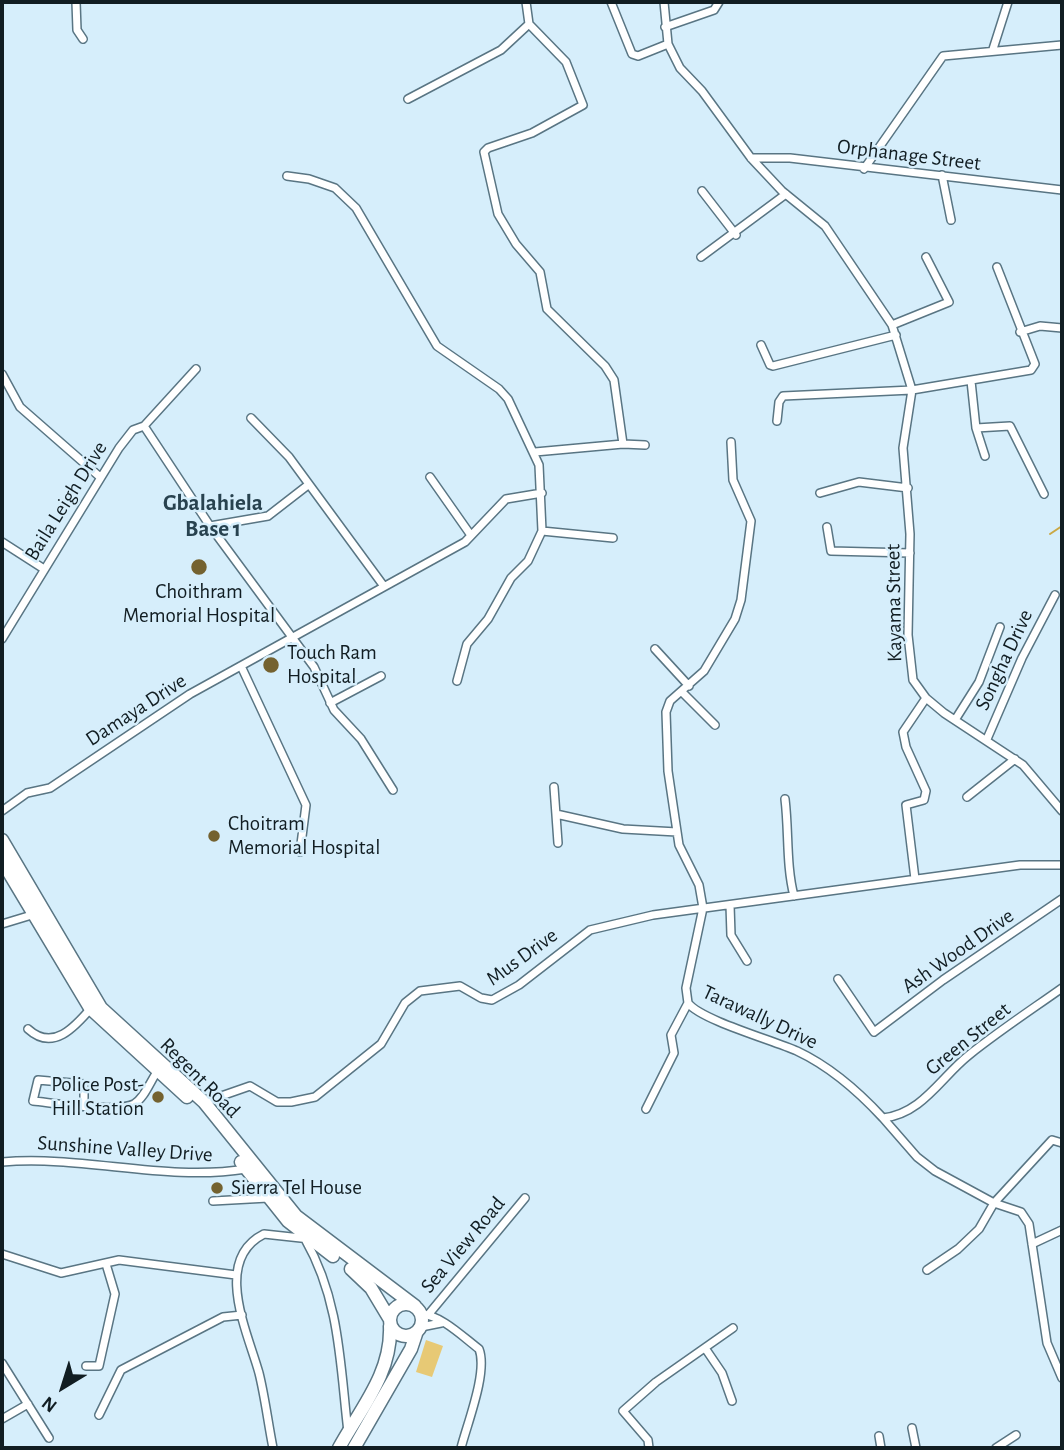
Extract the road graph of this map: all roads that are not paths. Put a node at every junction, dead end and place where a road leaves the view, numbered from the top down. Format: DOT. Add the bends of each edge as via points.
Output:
graph roads {
  1 [pos="76,2"];
  2 [pos="526,2"];
  3 [pos="611,2"];
  4 [pos="664,2"];
  5 [pos="719,2"];
  6 [pos="1008,2"];
  7 [pos="529,24"];
  8 [pos="665,27"];
  9 [pos="83,40"];
  10 [pos="668,44"];
  11 [pos="1062,45"];
  12 [pos="993,49"];
  13 [pos="408,99"];
  14 [pos="751,158"];
  15 [pos="864,169"];
  16 [pos="942,175"];
  17 [pos="287,176"];
  18 [pos="1062,190"];
  19 [pos="702,191"];
  20 [pos="786,194"];
  21 [pos="951,220"];
  22 [pos="736,235"];
  23 [pos="701,257"];
  24 [pos="926,257"];
  25 [pos="997,267"];
  26 [pos="892,325"];
  27 [pos="1062,328"];
  28 [pos="1020,332"];
  29 [pos="896,335"];
  30 [pos="761,345"];
  31 [pos="196,369"];
  32 [pos="2,374"];
  33 [pos="971,381"];
  34 [pos="912,390"];
  35 [pos="251,418"];
  36 [pos="777,421"];
  37 [pos="144,426"];
  38 [pos="976,428"];
  39 [pos="731,442"];
  40 [pos="624,444"];
  41 [pos="645,445"];
  42 [pos="535,452"];
  43 [pos="985,456"];
  44 [pos="100,477"];
  45 [pos="430,477"];
  46 [pos="308,485"];
  47 [pos="908,488"];
  48 [pos="542,493"];
  49 [pos="820,493"];
  50 [pos="1044,494"];
  51 [pos="210,526"];
  52 [pos="827,527"];
  53 [pos="542,531"];
  54 [pos="470,534"];
  55 [pos="613,538"];
  56 [pos="2,542"];
  57 [pos="911,553"];
  58 [pos="44,569"];
  59 [pos="383,585"];
  60 [pos="1055,595"];
  61 [pos="1000,626"];
  62 [pos="2,639"];
  63 [pos="291,639"];
  64 [pos="655,649"];
  65 [pos="241,666"];
  66 [pos="381,676"];
  67 [pos="457,681"];
  68 [pos="690,686"];
  69 [pos="682,692"];
  70 [pos="926,698"];
  71 [pos="330,703"];
  72 [pos="956,720"];
  73 [pos="715,725"];
  74 [pos="987,739"];
  75 [pos="1019,762"];
  76 [pos="554,787"];
  77 [pos="393,790"];
  78 [pos="967,797"];
  79 [pos="785,799"];
  80 [pos="2,811"];
  81 [pos="1062,811"];
  82 [pos="556,814"];
  83 [pos="677,831"];
  84 [pos="2,840"];
  85 [pos="558,843"];
  86 [pos="300,852"];
  87 [pos="2,861"];
  88 [pos="1062,865"];
  89 [pos="915,879"];
  90 [pos="794,896"];
  91 [pos="1062,900"];
  92 [pos="730,905"];
  93 [pos="704,908"];
  94 [pos="38,913"];
  95 [pos="2,924"];
  96 [pos="747,961"];
  97 [pos="838,979"];
  98 [pos="1062,988"];
  99 [pos="688,1003"];
  100 [pos="94,1005"];
  101 [pos="28,1029"];
  102 [pos="159,1068"];
  103 [pos="204,1102"];
  104 [pos="85,1107"];
  105 [pos="646,1109"];
  106 [pos="883,1118"];
  107 [pos="1062,1143"];
  108 [pos="2,1162"];
  109 [pos="246,1169"];
  110 [pos="268,1198"];
  111 [pos="525,1198"];
  112 [pos="212,1201"];
  113 [pos="994,1203"];
  114 [pos="1062,1230"];
  115 [pos="312,1239"];
  116 [pos="1032,1244"];
  117 [pos="2,1254"];
  118 [pos="106,1264"];
  119 [pos="927,1270"];
  120 [pos="236,1275"];
  121 [pos="421,1311"];
  122 [pos="242,1315"];
  123 [pos="390,1322"];
  124 [pos="442,1323"];
  125 [pos="733,1328"];
  126 [pos="418,1331"];
  127 [pos="705,1348"];
  128 [pos="2,1363"];
  129 [pos="86,1366"];
  130 [pos="1062,1378"];
  131 [pos="732,1401"];
  132 [pos="28,1404"];
  133 [pos="99,1415"];
  134 [pos="2,1419"];
  135 [pos="912,1428"];
  136 [pos="1016,1435"];
  137 [pos="879,1436"];
  138 [pos="49,1438"];
  139 [pos="357,1442"];
  140 [pos="273,1448"];
  141 [pos="339,1448"];
  142 [pos="461,1448"];
  143 [pos="649,1448"];
  144 [pos="881,1448"];
  145 [pos="916,1448"];
  146 [pos="996,1448"];
  1 -- 9 [label="street" via="77,30"];
  2 -- 7 [label="street"];
  3 -- 10 [label="street" via="632,54 638,56"];
  4 -- 8 [label="street"];
  5 -- 8 [label="street" via="714,10"];
  6 -- 12 [label="street"];
  7 -- 13 [label="street" via="500,50"];
  7 -- 40 [label="street" via="566,62 583,105 532,133 488,148 484,164 502,222 540,272 547,309 614,380"];
  8 -- 10 [label="street"];
  10 -- 14 [label="street" via="680,68 702,90"];
  11 -- 12 [label="street"];
  12 -- 15 [label="street" via="943,56"];
  14 -- 15 [label="street, Orphanage Street" via="790,158"];
  14 -- 20 [label="street"];
  15 -- 16 [label="street, Orphanage Street"];
  16 -- 18 [label="street, Orphanage Street"];
  16 -- 21 [label="street"];
  17 -- 42 [label="street" via="335,188 356,208 437,346 504,395"];
  19 -- 22 [label="street"];
  20 -- 22 [label="street"];
  20 -- 26 [label="street" via="825,226"];
  22 -- 23 [label="street"];
  24 -- 26 [label="street" via="949,302"];
  25 -- 28 [label="street"];
  26 -- 29 [label="street"];
  27 -- 28 [label="street" via="1040,326"];
  28 -- 33 [label="street" via="1034,368"];
  29 -- 30 [label="street" via="773,366"];
  29 -- 34 [label="street"];
  31 -- 37 [label="street, Baila Leigh Drive"];
  32 -- 44 [label="street" via="20,407"];
  33 -- 34 [label="street"];
  33 -- 38 [label="street"];
  34 -- 36 [label="street" via="783,396"];
  34 -- 47 [label="street, Kayama Street" via="904,436"];
  35 -- 46 [label="street" via="289,457"];
  37 -- 44 [label="street, Baila Leigh Drive" via="130,433"];
  37 -- 51 [label="street"];
  38 -- 43 [label="street"];
  38 -- 50 [label="street" via="1010,426"];
  39 -- 68 [label="street" via="733,480 751,521 741,600 735,619"];
  40 -- 41 [label="street"];
  40 -- 42 [label="street"];
  42 -- 48 [label="street"];
  44 -- 58 [label="street, Baila Leigh Drive"];
  45 -- 54 [label="street"];
  46 -- 51 [label="street" via="268,516"];
  46 -- 59 [label="street"];
  47 -- 49 [label="street" via="859,482"];
  47 -- 57 [label="street, Kayama Street"];
  48 -- 53 [label="street"];
  48 -- 54 [label="street, Damaya Drive" via="506,499"];
  51 -- 63 [label="street"];
  52 -- 57 [label="street" via="831,551"];
  53 -- 55 [label="street"];
  53 -- 67 [label="street" via="528,561 467,643"];
  54 -- 59 [label="street, Damaya Drive" via="465,542"];
  56 -- 58 [label="street"];
  57 -- 70 [label="street, Kayama Street" via="908,635 913,680"];
  58 -- 62 [label="street, Baila Leigh Drive"];
  59 -- 63 [label="street, Damaya Drive"];
  60 -- 74 [label="street, Songha Drive"];
  61 -- 72 [label="street" via="979,682"];
  63 -- 65 [label="street, Damaya Drive"];
  63 -- 71 [label="street" via="314,667"];
  64 -- 68 [label="street"];
  65 -- 80 [label="street, Damaya Drive" via="160,713 50,788 27,793"];
  65 -- 86 [label="street" via="306,805"];
  66 -- 71 [label="street"];
  68 -- 69 [label="street"];
  69 -- 73 [label="street"];
  69 -- 83 [label="street, Tarawally Drive" via="670,701 666,717"];
  70 -- 72 [label="street, Kayama Street"];
  70 -- 89 [label="street" via="903,732 926,791 924,800 906,805"];
  71 -- 77 [label="street" via="361,739"];
  72 -- 74 [label="street, Kayama Street"];
  74 -- 75 [label="street, Kayama Street"];
  75 -- 78 [label="street"];
  75 -- 81 [label="street, Kayama Street"];
  76 -- 82 [label="street"];
  79 -- 90 [label="street"];
  82 -- 83 [label="street" via="624,829"];
  82 -- 85 [label="street"];
  83 -- 93 [label="street, Tarawally Drive"];
  84 -- 94 [label="main road, Regent Road"];
  87 -- 94 [label="main road, Regent Road"];
  88 -- 89 [label="street" via="1020,864"];
  89 -- 90 [label="street"];
  90 -- 92 [label="street"];
  91 -- 97 [label="street, Ash Wood Drive" via="874,1032"];
  92 -- 93 [label="street"];
  92 -- 96 [label="street" via="731,935"];
  93 -- 99 [label="street, Tarawally Drive" via="686,988"];
  93 -- 103 [label="street, Mus Drive" via="590,930 492,1000 460,986 420,991 405,1003 382,1044 314,1097 277,1102 250,1086"];
  94 -- 95 [label="street"];
  94 -- 100 [label="main road, Regent Road"];
  98 -- 106 [label="street, Green Street" via="967,1057 918,1103"];
  99 -- 105 [label="street" via="671,1035 674,1053"];
  99 -- 106 [label="street, Tarawally Drive" via="699,1013 813,1060"];
  100 -- 101 [label="street" via="72,1029 54,1039 42,1039"];
  100 -- 102 [label="main road, Regent Road"];
  102 -- 103 [label="main road, Regent Road"];
  102 -- 104 [label="street" via="134,1103"];
  102 -- 109 [label="main road, Regent Road"];
  103 -- 115 [label="main road, Regent Road"];
  104 -- 104 [label="street" via="33,1101 38,1080 84,1084"];
  106 -- 113 [label="street, Tarawally Drive" via="935,1171"];
  107 -- 113 [label="street" via="1052,1140"];
  108 -- 109 [label="street, Sunshine Valley Drive" via="60,1160 183,1174"];
  109 -- 110 [label="main road, Regent Road"];
  110 -- 112 [label="street"];
  110 -- 115 [label="main road, Regent Road"];
  111 -- 121 [label="street, Sea View Road"];
  113 -- 116 [label="street, Tarawally Drive" via="1021,1212 1029,1224"];
  113 -- 119 [label="street" via="979,1229"];
  114 -- 116 [label="street"];
  115 -- 120 [label="street" via="275,1235 256,1239 242,1254"];
  115 -- 121 [label="main road, Regent Road"];
  115 -- 123 [label="main road, Regent Road" via="363,1279"];
  115 -- 139 [label="street" via="331,1297"];
  116 -- 130 [label="street" via="1047,1343"];
  117 -- 118 [label="street" via="61,1273"];
  118 -- 120 [label="street" via="133,1261"];
  118 -- 129 [label="street" via="115,1294 99,1366"];
  120 -- 122 [label="street"];
  121 -- 123 [label="main road" via="398,1306"];
  121 -- 124 [label="street"];
  121 -- 126 [label="main road"];
  122 -- 133 [label="street" via="223,1317 121,1370"];
  122 -- 140 [label="street"];
  123 -- 126 [label="main road" via="403,1336"];
  123 -- 139 [label="main road" via="388,1360"];
  124 -- 126 [label="street"];
  124 -- 142 [label="street" via="479,1349 481,1356"];
  125 -- 127 [label="street"];
  126 -- 139 [label="main road"];
  127 -- 131 [label="street" via="722,1373"];
  127 -- 143 [label="street" via="623,1411 648,1440"];
  128 -- 132 [label="street"];
  132 -- 134 [label="street"];
  132 -- 138 [label="street"];
  135 -- 145 [label="street"];
  136 -- 146 [label="street"];
  137 -- 144 [label="street"];
  139 -- 141 [label="main road"];
}
